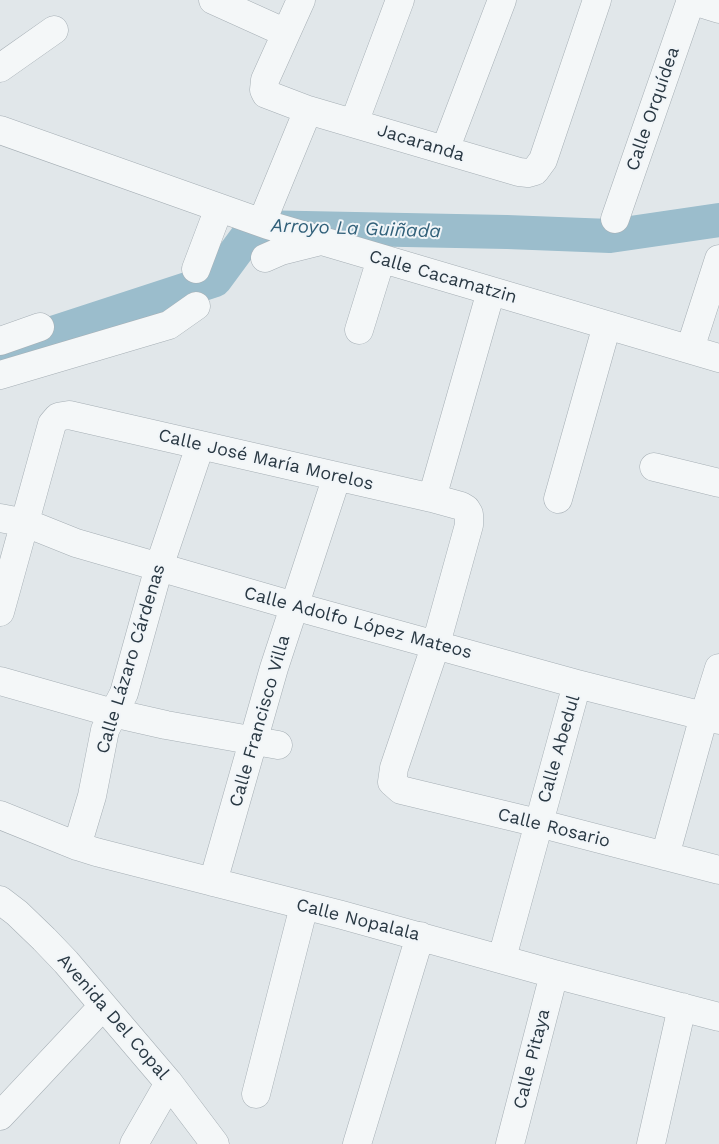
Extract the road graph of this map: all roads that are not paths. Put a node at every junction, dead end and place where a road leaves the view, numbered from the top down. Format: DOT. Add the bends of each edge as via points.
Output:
graph roads {
  1 [pos="213,0"];
  2 [pos="301,0"];
  3 [pos="400,0"];
  4 [pos="502,0"];
  5 [pos="597,0"];
  6 [pos="690,0"];
  7 [pos="719,9"];
  8 [pos="54,30"];
  9 [pos="286,33"];
  10 [pos="0,68"];
  11 [pos="308,110"];
  12 [pos="354,123"];
  13 [pos="0,130"];
  14 [pos="445,150"];
  15 [pos="219,208"];
  16 [pos="615,218"];
  17 [pos="265,223"];
  18 [pos="316,239"];
  19 [pos="265,258"];
  20 [pos="381,259"];
  21 [pos="719,259"];
  22 [pos="196,269"];
  23 [pos="491,291"];
  24 [pos="196,306"];
  25 [pos="608,325"];
  26 [pos="40,327"];
  27 [pos="359,330"];
  28 [pos="0,341"];
  29 [pos="690,349"];
  30 [pos="719,358"];
  31 [pos="0,375"];
  32 [pos="200,446"];
  33 [pos="654,467"];
  34 [pos="337,476"];
  35 [pos="719,483"];
  36 [pos="432,498"];
  37 [pos="558,499"];
  38 [pos="13,521"];
  39 [pos="159,567"];
  40 [pos="294,606"];
  41 [pos="0,612"];
  42 [pos="436,644"];
  43 [pos="719,668"];
  44 [pos="0,681"];
  45 [pos="577,684"];
  46 [pos="113,714"];
  47 [pos="711,718"];
  48 [pos="265,743"];
  49 [pos="0,815"];
  50 [pos="538,823"];
  51 [pos="77,846"];
  52 [pos="665,856"];
  53 [pos="719,870"];
  54 [pos="213,882"];
  55 [pos="0,900"];
  56 [pos="304,906"];
  57 [pos="420,936"];
  58 [pos="502,958"];
  59 [pos="554,974"];
  60 [pos="103,1006"];
  61 [pos="682,1007"];
  62 [pos="719,1016"];
  63 [pos="168,1082"];
  64 [pos="256,1094"];
  65 [pos="0,1116"];
  66 [pos="134,1144"];
  67 [pos="216,1144"];
  68 [pos="357,1144"];
  69 [pos="510,1144"];
  70 [pos="650,1144"];
  1 -- 9 [label="street"];
  2 -- 9 [label="street"];
  3 -- 12 [label="street"];
  4 -- 14 [label="street"];
  5 -- 14 [label="street, Jacaranda" via="543,160 534,171 519,172"];
  6 -- 7 [label="street, Calle Orquídea"];
  6 -- 16 [label="street, Calle Orquídea"];
  8 -- 10 [label="street"];
  9 -- 11 [label="street, Jacaranda" via="265,80 264,90 270,97"];
  11 -- 12 [label="street, Jacaranda"];
  11 -- 17 [label="street"];
  12 -- 14 [label="street, Jacaranda"];
  13 -- 15 [label="street, Calle Cacamatzin"];
  15 -- 17 [label="street, Calle Cacamatzin"];
  15 -- 22 [label="street"];
  17 -- 18 [label="street, Calle Cacamatzin"];
  18 -- 19 [label="street"];
  18 -- 20 [label="street, Calle Cacamatzin"];
  20 -- 23 [label="street, Calle Cacamatzin"];
  20 -- 27 [label="street"];
  21 -- 29 [label="street"];
  23 -- 25 [label="street, Calle Cacamatzin"];
  23 -- 36 [label="street"];
  24 -- 31 [label="street" via="169,325"];
  25 -- 29 [label="street, Calle Cacamatzin"];
  25 -- 37 [label="street"];
  26 -- 28 [label="street"];
  29 -- 30 [label="street, Calle Cacamatzin"];
  32 -- 34 [label="street, Calle José María Morelos"];
  32 -- 38 [label="street, Calle José María Morelos" via="69,415 58,417 52,424"];
  32 -- 39 [label="street, Calle Lázaro Cárdenas"];
  33 -- 35 [label="street"];
  34 -- 36 [label="street, Calle José María Morelos"];
  34 -- 40 [label="street, Calle Francisco Villa"];
  36 -- 42 [label="street, Calle José María Morelos" via="461,506 469,514 469,525"];
  38 -- 39 [label="street, Calle Adolfo López Mateos"];
  38 -- 41 [label="street"];
  39 -- 40 [label="street, Calle Adolfo López Mateos"];
  39 -- 46 [label="street, Calle Lázaro Cárdenas" via="124,693"];
  40 -- 42 [label="street, Calle Adolfo López Mateos"];
  40 -- 48 [label="street, Calle Francisco Villa"];
  42 -- 45 [label="street, Calle Adolfo López Mateos"];
  42 -- 50 [label="street, Calle Rosario" via="392,782 401,790"];
  43 -- 47 [label="street"];
  44 -- 46 [label="street"];
  45 -- 47 [label="street, Calle Adolfo López Mateos"];
  45 -- 50 [label="street, Calle Abedul"];
  46 -- 48 [label="street"];
  46 -- 51 [label="street, Calle Lázaro Cárdenas" via="105,730 92,796"];
  47 -- 52 [label="street"];
  48 -- 54 [label="street, Calle Francisco Villa"];
  49 -- 51 [label="street, Calle Nopalala"];
  50 -- 52 [label="street, Calle Rosario"];
  50 -- 58 [label="street, Calle Abedul"];
  51 -- 54 [label="street, Calle Nopalala"];
  52 -- 53 [label="street, Calle Rosario"];
  54 -- 56 [label="street, Calle Nopalala"];
  55 -- 60 [label="street, Avenida Del Copal" via="44,939"];
  56 -- 57 [label="street, Calle Nopalala"];
  56 -- 64 [label="street"];
  57 -- 58 [label="street, Calle Nopalala"];
  57 -- 68 [label="street"];
  58 -- 59 [label="street, Calle Nopalala"];
  59 -- 61 [label="street, Calle Nopalala"];
  59 -- 69 [label="street, Calle Pitaya"];
  60 -- 63 [label="street, Avenida Del Copal"];
  60 -- 65 [label="street"];
  61 -- 62 [label="street, Calle Nopalala"];
  61 -- 70 [label="street"];
  63 -- 66 [label="street"];
  63 -- 67 [label="street, Avenida Del Copal"];
}
